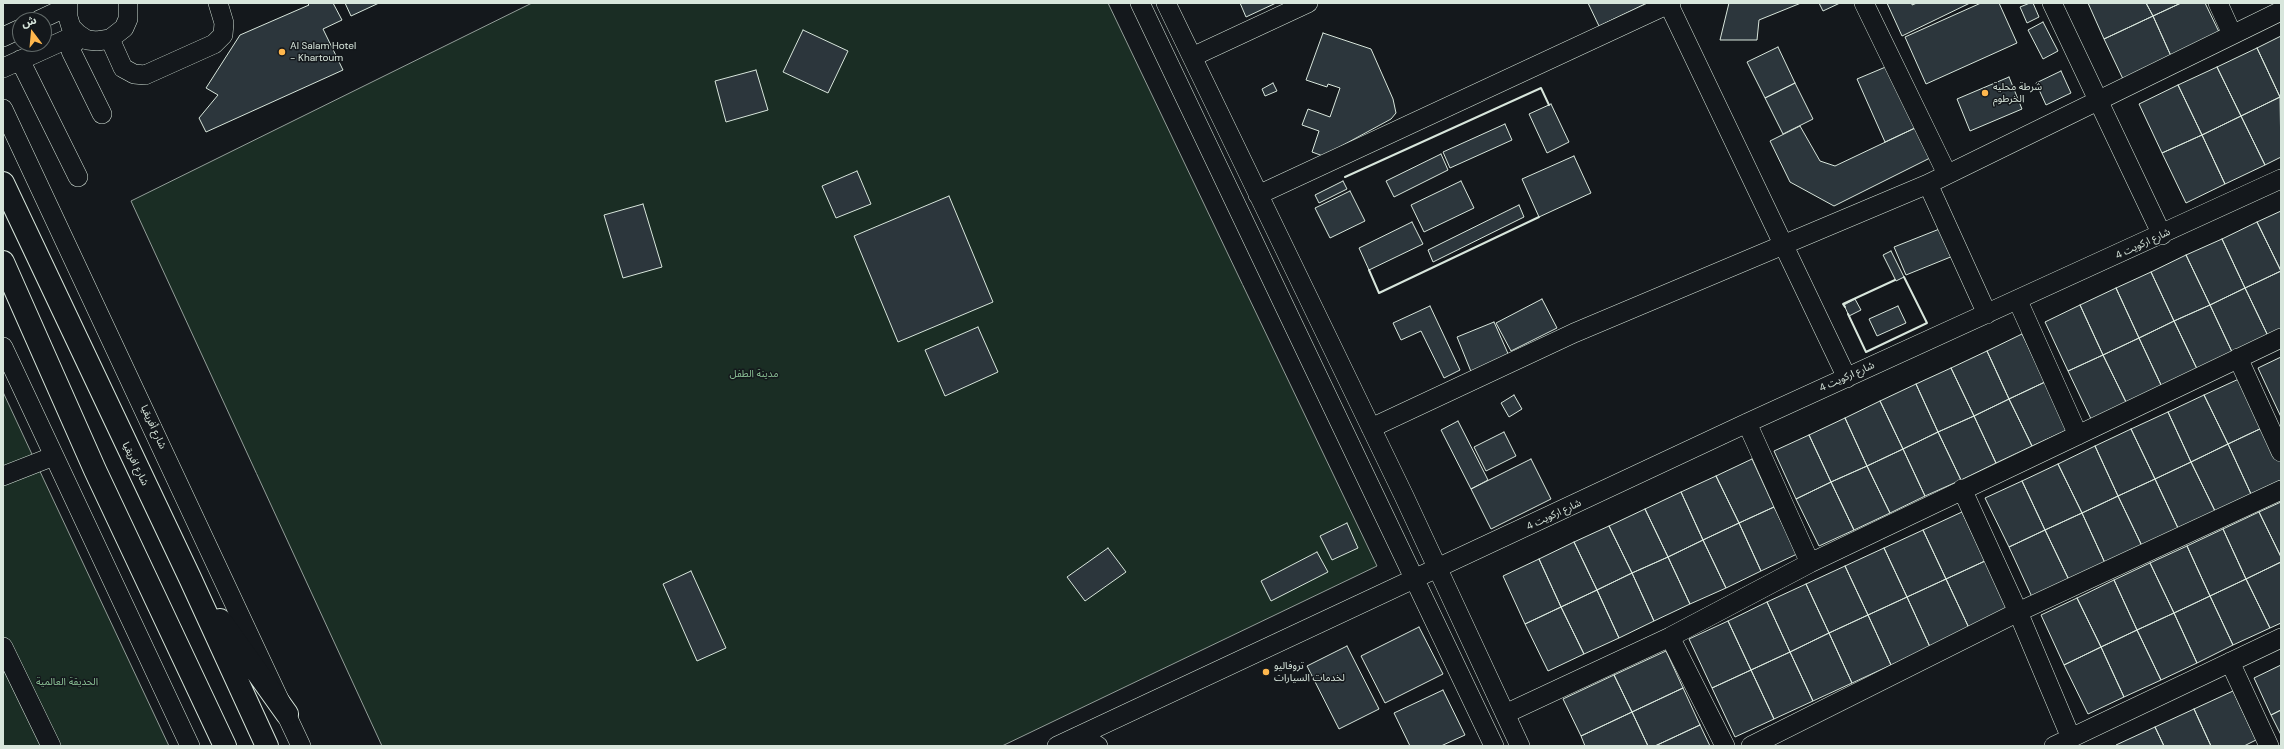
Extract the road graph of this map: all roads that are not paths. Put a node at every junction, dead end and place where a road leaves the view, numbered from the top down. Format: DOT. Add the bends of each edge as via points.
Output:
graph roads {
  1 [pos="128,3"];
  2 [pos="218,3"];
  3 [pos="1140,3"];
  4 [pos="1166,3"];
  5 [pos="1308,3"];
  6 [pos="1669,3"];
  7 [pos="1864,3"];
  8 [pos="2052,3"];
  9 [pos="2218,3"];
  10 [pos="68,5"];
  11 [pos="2281,11"];
  12 [pos="52,13"];
  13 [pos="2232,34"];
  14 [pos="79,35"];
  15 [pos="110,39"];
  16 [pos="1192,57"];
  17 [pos="20,60"];
  18 [pos="3,68"];
  19 [pos="2098,100"];
  20 [pos="3,109"];
  21 [pos="102,114"];
  22 [pos="1947,174"];
  23 [pos="78,177"];
  24 [pos="2281,179"];
  25 [pos="3,183"];
  26 [pos="1928,184"];
  27 [pos="1258,195"];
  28 [pos="2162,235"];
  29 [pos="1784,243"];
  30 [pos="3,262"];
  31 [pos="2018,301"];
  32 [pos="1988,314"];
  33 [pos="2281,338"];
  34 [pos="3,347"];
  35 [pos="2238,358"];
  36 [pos="1847,378"];
  37 [pos="1747,423"];
  38 [pos="1371,428"];
  39 [pos="2078,435"];
  40 [pos="2281,452"];
  41 [pos="54,456"];
  42 [pos="3,476"];
  43 [pos="1962,489"];
  44 [pos="2281,490"];
  45 [pos="1810,563"];
  46 [pos="1438,569"];
  47 [pos="190,578"];
  48 [pos="1416,580"];
  49 [pos="2018,612"];
  50 [pos="1670,637"];
  51 [pos="2281,638"];
  52 [pos="3,647"];
  53 [pos="2230,662"];
  54 [pos="287,714"];
  55 [pos="1505,714"];
  56 [pos="1080,736"];
  57 [pos="2063,742"];
  58 [pos="51,746"];
  59 [pos="190,746"];
  60 [pos="226,746"];
  61 [pos="267,746"];
  62 [pos="302,746"];
  63 [pos="1057,746"];
  64 [pos="1098,746"];
  65 [pos="1494,746"];
  66 [pos="1520,746"];
  67 [pos="1725,746"];
  68 [pos="1751,746"];
  69 [pos="2269,746"];
  1 -- 15 [label="street" via="128,19 124,28"];
  2 -- 15 [label="street" via="224,24 223,35 214,44 145,75 134,74 123,68"];
  3 -- 48 [label="street"];
  4 -- 16 [label="street"];
  5 -- 16 [label="street"];
  6 -- 27 [label="street"];
  6 -- 29 [label="street"];
  7 -- 22 [label="street"];
  8 -- 19 [label="street"];
  9 -- 13 [label="street"];
  10 -- 12 [label="street"];
  10 -- 14 [label="street" via="71,27"];
  11 -- 13 [label="street"];
  13 -- 19 [label="street"];
  14 -- 15 [label="street" via="97,42"];
  14 -- 17 [label="street"];
  14 -- 21 [label="street" via="71,52"];
  16 -- 27 [label="street"];
  17 -- 18 [label="street"];
  17 -- 23 [label="street"];
  19 -- 22 [label="street"];
  19 -- 28 [label="street"];
  20 -- 54 [label="street, شارع أفريقيا"];
  22 -- 26 [label="street"];
  24 -- 28 [label="street, شارع اركويت 4"];
  25 -- 47 [label="highway, شارع افريقيا"];
  26 -- 29 [label="street"];
  26 -- 32 [label="street"];
  27 -- 38 [label="street"];
  28 -- 31 [label="street, شارع اركويت 4"];
  29 -- 36 [label="street"];
  29 -- 38 [label="street" via="1574,333"];
  30 -- 60 [label="highway" via="95,470"];
  31 -- 32 [label="street, شارع اركويت 4"];
  31 -- 39 [label="street"];
  32 -- 36 [label="street, شارع اركويت 4"];
  33 -- 35 [label="street"];
  34 -- 41 [label="street"];
  35 -- 39 [label="street"];
  35 -- 40 [label="street"];
  36 -- 37 [label="street, شارع اركويت 4"];
  37 -- 45 [label="street"];
  37 -- 46 [label="street, شارع اركويت 4"];
  38 -- 46 [label="street"];
  39 -- 43 [label="street"];
  41 -- 42 [label="street"];
  41 -- 59 [label="street"];
  43 -- 45 [label="street"];
  43 -- 49 [label="street"];
  44 -- 49 [label="street"];
  45 -- 50 [label="street"];
  46 -- 48 [label="street, شارع اركويت 4"];
  46 -- 55 [label="street"];
  47 -- 54 [label="highway"];
  47 -- 61 [label="highway, شارع افريقيا"];
  48 -- 56 [label="street, شارع اركويت 4"];
  48 -- 65 [label="street"];
  49 -- 57 [label="street"];
  49 -- 68 [label="street"];
  50 -- 55 [label="street"];
  50 -- 67 [label="street"];
  51 -- 53 [label="street"];
  52 -- 58 [label="street"];
  53 -- 57 [label="street"];
  53 -- 69 [label="street"];
  54 -- 62 [label="street, شارع أفريقيا"];
  55 -- 66 [label="street"];
  56 -- 63 [label="street, شارع اركويت 4"];
  56 -- 64 [label="street"];
}
